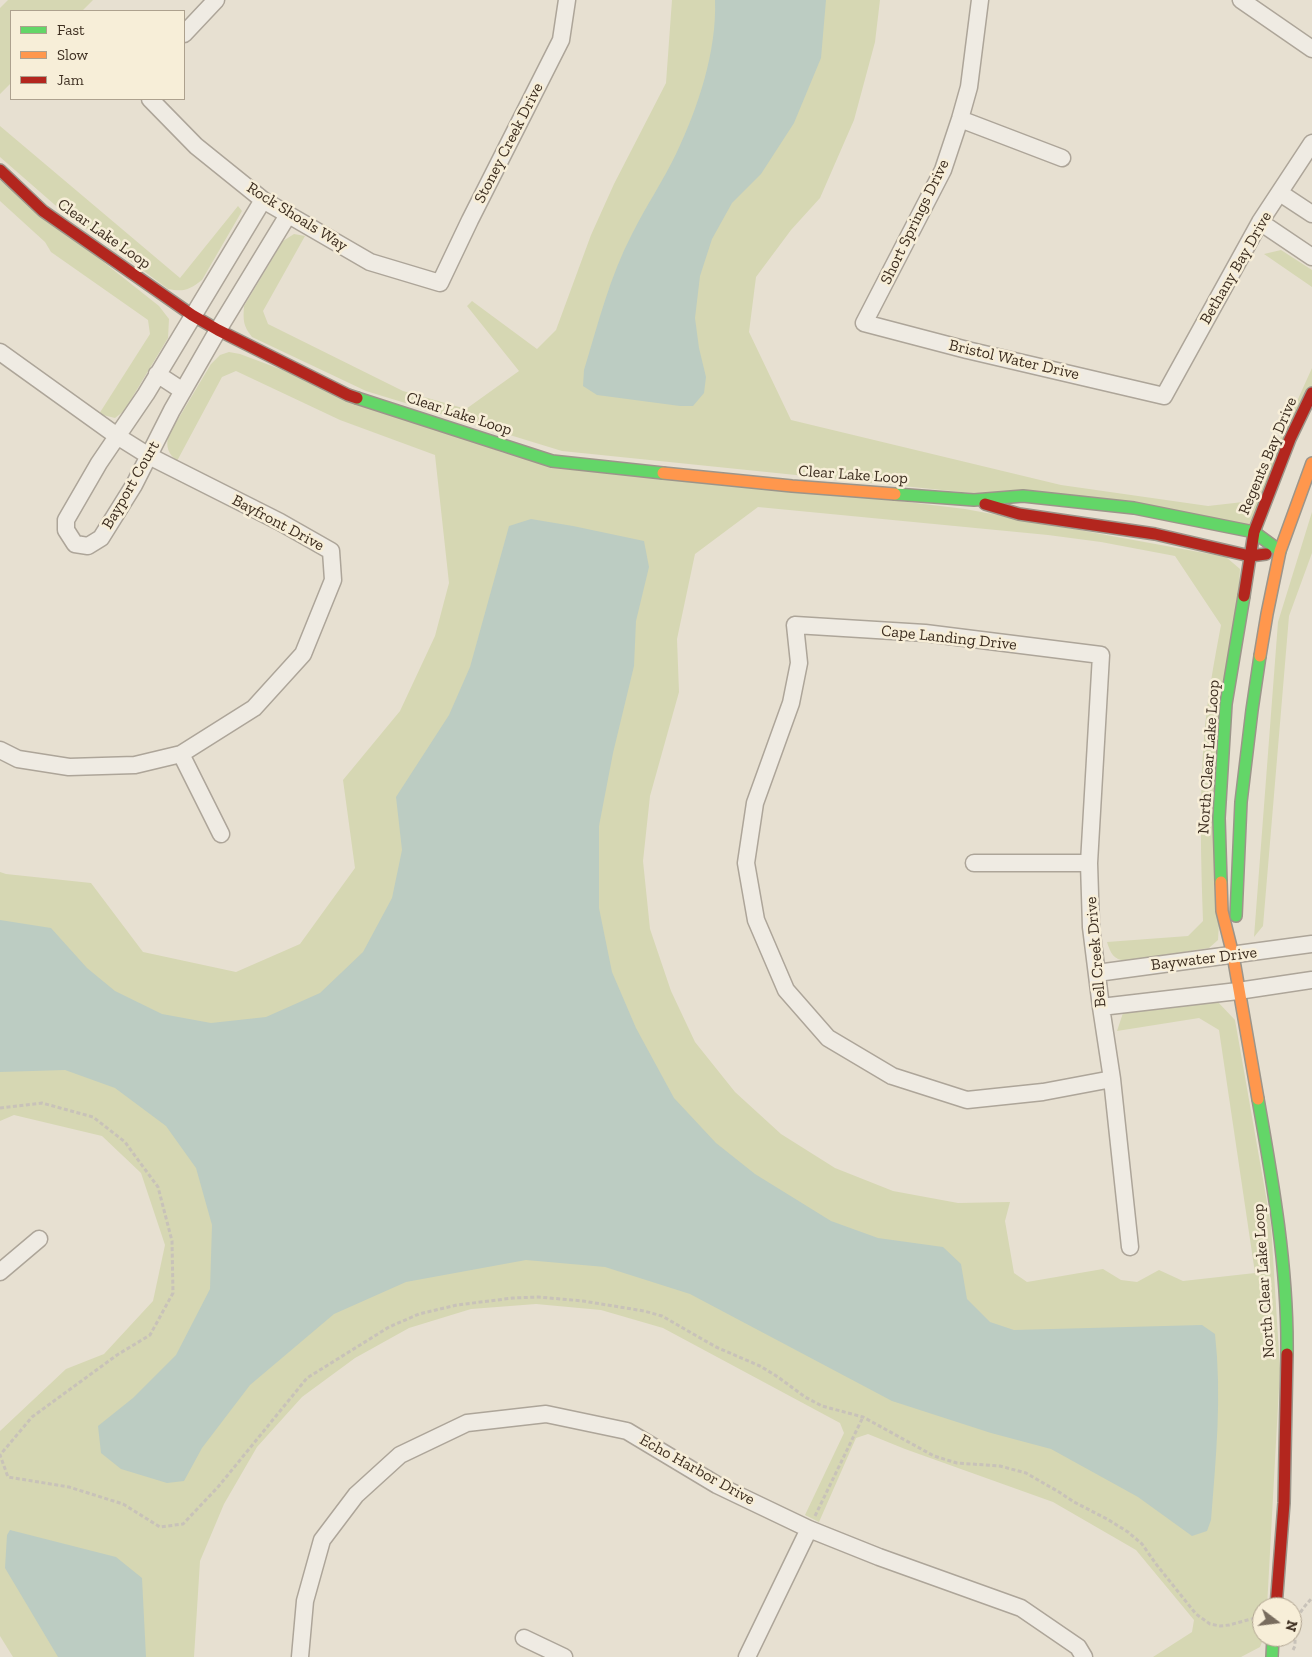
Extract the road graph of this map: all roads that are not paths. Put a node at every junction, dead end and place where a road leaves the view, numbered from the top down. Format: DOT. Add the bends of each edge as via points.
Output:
graph roads {
  1 [pos="216,0"];
  2 [pos="567,0"];
  3 [pos="980,0"];
  4 [pos="1241,0"];
  5 [pos="185,33"];
  6 [pos="1312,49"];
  7 [pos="151,100"];
  8 [pos="960,120"];
  9 [pos="1312,143"];
  10 [pos="1062,158"];
  11 [pos="0,170"];
  12 [pos="1280,193"];
  13 [pos="263,200"];
  14 [pos="1312,214"];
  15 [pos="288,215"];
  16 [pos="1260,222"];
  17 [pos="1312,256"];
  18 [pos="440,283"];
  19 [pos="192,315"];
  20 [pos="864,323"];
  21 [pos="218,330"];
  22 [pos="0,352"];
  23 [pos="158,374"];
  24 [pos="184,391"];
  25 [pos="1312,393"];
  26 [pos="1164,396"];
  27 [pos="117,436"];
  28 [pos="149,456"];
  29 [pos="1312,463"];
  30 [pos="974,500"];
  31 [pos="1254,532"];
  32 [pos="1280,552"];
  33 [pos="1250,556"];
  34 [pos="1101,655"];
  35 [pos="0,750"];
  36 [pos="181,754"];
  37 [pos="221,834"];
  38 [pos="974,863"];
  39 [pos="1089,863"];
  40 [pos="1312,944"];
  41 [pos="1233,955"];
  42 [pos="1097,972"];
  43 [pos="1312,980"];
  44 [pos="1238,991"];
  45 [pos="1101,1007"];
  46 [pos="1112,1079"];
  47 [pos="39,1239"];
  48 [pos="1130,1247"];
  49 [pos="0,1272"];
  50 [pos="809,1529"];
  51 [pos="1277,1597"];
  52 [pos="524,1638"];
  53 [pos="300,1657"];
  54 [pos="564,1657"];
  55 [pos="747,1657"];
  56 [pos="1084,1657"];
  1 -- 5 [label="street"];
  2 -- 18 [label="street, Stoney Creek Drive" via="561,40"];
  3 -- 8 [label="street, Short Springs Drive" via="969,87"];
  4 -- 6 [label="street"];
  7 -- 13 [label="street, Rock Shoals Way" via="196,146"];
  8 -- 10 [label="street"];
  8 -- 20 [label="street, Short Springs Drive" via="943,170"];
  9 -- 12 [label="street, Bethany Bay Drive"];
  11 -- 19 [label="street, Clear Lake Loop" via="42,211"];
  12 -- 14 [label="street"];
  12 -- 16 [label="street, Bethany Bay Drive"];
  13 -- 15 [label="street, Rock Shoals Way"];
  13 -- 19 [label="street, Bayport Court"];
  15 -- 18 [label="street, Rock Shoals Way" via="370,262"];
  15 -- 21 [label="street, Bayport Court"];
  16 -- 17 [label="street"];
  16 -- 26 [label="street, Bethany Bay Drive"];
  19 -- 21 [label="street, Clear Lake Loop"];
  19 -- 23 [label="street, Bayport Court"];
  20 -- 26 [label="street, Bristol Water Drive"];
  21 -- 24 [label="street, Bayport Court"];
  21 -- 30 [label="street, Clear Lake Loop" via="348,395 552,461 792,486"];
  22 -- 27 [label="street, Bayfront Drive"];
  23 -- 24 [label="street"];
  23 -- 27 [label="street, Bayport Court"];
  24 -- 28 [label="street, Bayport Court"];
  25 -- 31 [label="street, Regents Bay Drive" via="1290,439"];
  27 -- 28 [label="street, Bayfront Drive"];
  27 -- 28 [label="street, Bayport Court" via="66,520 66,530 75,544 88,546 101,538"];
  28 -- 36 [label="street, Bayfront Drive" via="331,551 333,580 303,654 254,708"];
  29 -- 32 [label="street"];
  30 -- 31 [label="street, Clear Lake Loop" via="1023,496 1134,508"];
  30 -- 33 [label="street, Clear Lake Loop" via="1019,514 1155,534"];
  31 -- 32 [label="street, Clear Lake Loop"];
  31 -- 33 [label="street, North Clear Lake Loop"];
  32 -- 33 [label="street, Clear Lake Loop"];
  32 -- 41 [label="street, North Clear Lake Loop" via="1265,624 1241,802"];
  33 -- 41 [label="street, North Clear Lake Loop" via="1226,704 1219,818 1222,911"];
  34 -- 39 [label="street, Bell Creek Drive"];
  34 -- 46 [label="street, Cape Landing Drive" via="925,633 796,625 799,663 791,703 755,803 746,863 756,920 786,990 828,1038 892,1076 968,1100 1044,1092"];
  35 -- 36 [label="street, Bayfront Drive" via="18,759 69,766 135,765"];
  36 -- 37 [label="street"];
  38 -- 39 [label="street"];
  39 -- 42 [label="street, Bell Creek Drive" via="1091,927"];
  40 -- 41 [label="street, Baywater Drive"];
  41 -- 42 [label="street, Baywater Drive"];
  41 -- 44 [label="street, North Clear Lake Loop"];
  42 -- 45 [label="street, Bell Creek Drive"];
  43 -- 44 [label="street"];
  44 -- 45 [label="street"];
  44 -- 51 [label="street, North Clear Lake Loop" via="1279,1230 1286,1330 1284,1503"];
  45 -- 46 [label="street, Bell Creek Drive"];
  46 -- 48 [label="street, Bell Creek Drive"];
  47 -- 49 [label="street"];
  50 -- 53 [label="street, Echo Harbor Drive" via="717,1485 628,1431 546,1414 467,1423 400,1455 356,1495 322,1540 305,1601"];
  50 -- 55 [label="street"];
  50 -- 56 [label="street, Echo Harbor Drive" via="1021,1608 1078,1647"];
  52 -- 54 [label="street"];
}
